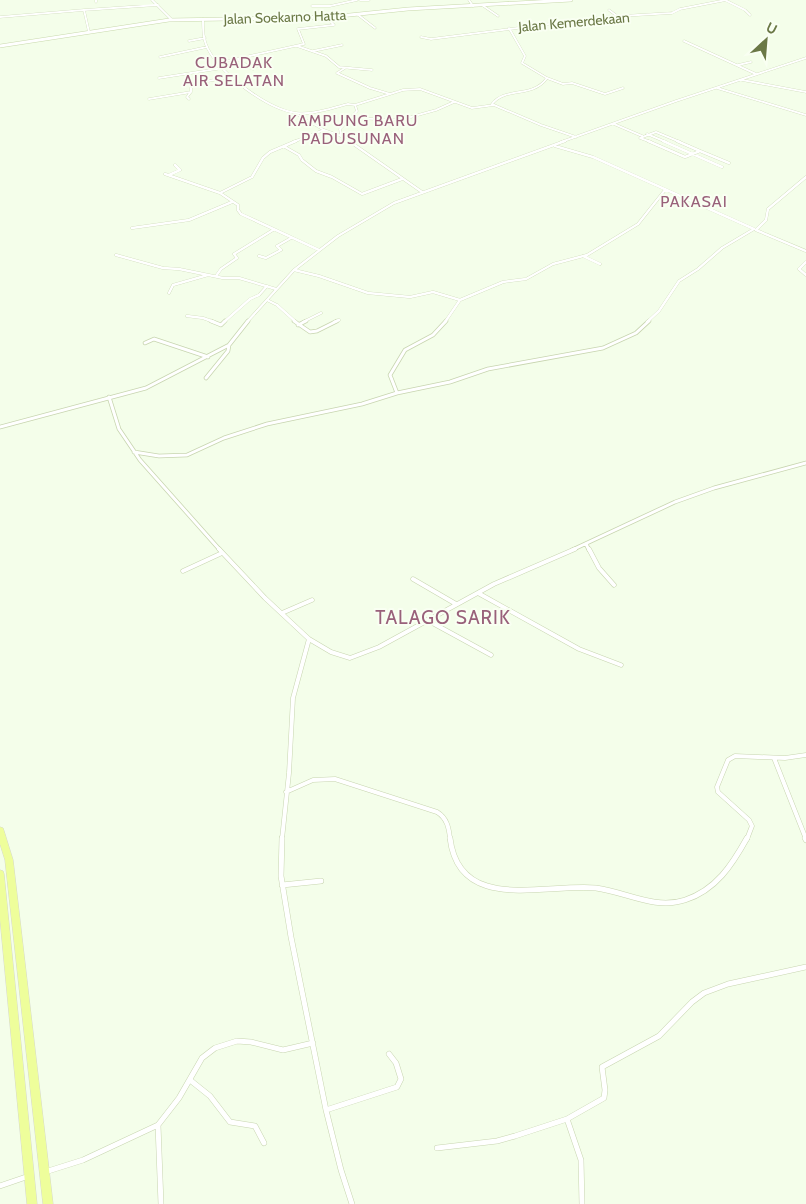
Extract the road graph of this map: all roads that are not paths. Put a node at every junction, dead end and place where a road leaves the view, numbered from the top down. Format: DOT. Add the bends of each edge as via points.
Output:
graph roads {
  1 [pos="152,0"];
  2 [pos="358,0"];
  3 [pos="369,0"];
  4 [pos="468,0"];
  5 [pos="503,0"];
  6 [pos="571,0"];
  7 [pos="726,0"];
  8 [pos="507,4"];
  9 [pos="158,5"];
  10 [pos="482,5"];
  11 [pos="312,6"];
  12 [pos="472,6"];
  13 [pos="84,10"];
  14 [pos="609,10"];
  15 [pos="357,14"];
  16 [pos="750,14"];
  17 [pos="498,16"];
  18 [pos="0,17"];
  19 [pos="326,17"];
  20 [pos="618,17"];
  21 [pos="203,19"];
  22 [pos="172,20"];
  23 [pos="375,28"];
  24 [pos="509,28"];
  25 [pos="89,32"];
  26 [pos="421,37"];
  27 [pos="205,38"];
  28 [pos="189,40"];
  29 [pos="684,41"];
  30 [pos="0,46"];
  31 [pos="207,46"];
  32 [pos="297,46"];
  33 [pos="342,46"];
  34 [pos="311,52"];
  35 [pos="160,57"];
  36 [pos="806,58"];
  37 [pos="237,59"];
  38 [pos="751,62"];
  39 [pos="218,63"];
  40 [pos="263,65"];
  41 [pos="738,65"];
  42 [pos="223,68"];
  43 [pos="345,68"];
  44 [pos="372,70"];
  45 [pos="756,74"];
  46 [pos="231,76"];
  47 [pos="159,78"];
  48 [pos="547,78"];
  49 [pos="740,79"];
  50 [pos="716,87"];
  51 [pos="623,88"];
  52 [pos="191,92"];
  53 [pos="806,92"];
  54 [pos="390,94"];
  55 [pos="149,99"];
  56 [pos="189,99"];
  57 [pos="454,102"];
  58 [pos="492,104"];
  59 [pos="355,105"];
  60 [pos="294,113"];
  61 [pos="806,115"];
  62 [pos="351,118"];
  63 [pos="614,124"];
  64 [pos="324,130"];
  65 [pos="647,134"];
  66 [pos="341,136"];
  67 [pos="642,136"];
  68 [pos="576,137"];
  69 [pos="554,146"];
  70 [pos="285,147"];
  71 [pos="700,151"];
  72 [pos="693,154"];
  73 [pos="729,163"];
  74 [pos="175,165"];
  75 [pos="722,167"];
  76 [pos="165,174"];
  77 [pos="169,175"];
  78 [pos="806,177"];
  79 [pos="403,178"];
  80 [pos="665,190"];
  81 [pos="422,192"];
  82 [pos="220,193"];
  83 [pos="232,202"];
  84 [pos="132,228"];
  85 [pos="273,230"];
  86 [pos="755,230"];
  87 [pos="291,238"];
  88 [pos="319,250"];
  89 [pos="806,251"];
  90 [pos="116,256"];
  91 [pos="259,256"];
  92 [pos="583,256"];
  93 [pos="806,262"];
  94 [pos="600,264"];
  95 [pos="294,270"];
  96 [pos="208,275"];
  97 [pos="806,275"];
  98 [pos="216,276"];
  99 [pos="267,286"];
  100 [pos="276,289"];
  101 [pos="169,293"];
  102 [pos="267,300"];
  103 [pos="460,300"];
  104 [pos="321,313"];
  105 [pos="187,316"];
  106 [pos="339,320"];
  107 [pos="298,325"];
  108 [pos="145,343"];
  109 [pos="229,345"];
  110 [pos="208,357"];
  111 [pos="206,378"];
  112 [pos="397,393"];
  113 [pos="110,397"];
  114 [pos="0,427"];
  115 [pos="134,452"];
  116 [pos="806,463"];
  117 [pos="586,544"];
  118 [pos="222,553"];
  119 [pos="183,571"];
  120 [pos="413,578"];
  121 [pos="614,585"];
  122 [pos="478,593"];
  123 [pos="312,600"];
  124 [pos="456,604"];
  125 [pos="282,614"];
  126 [pos="427,620"];
  127 [pos="309,639"];
  128 [pos="490,655"];
  129 [pos="621,664"];
  130 [pos="806,755"];
  131 [pos="774,758"];
  132 [pos="286,792"];
  133 [pos="0,831"];
  134 [pos="806,840"];
  135 [pos="0,874"];
  136 [pos="321,881"];
  137 [pos="282,885"];
  138 [pos="806,967"];
  139 [pos="313,1043"];
  140 [pos="388,1054"];
  141 [pos="190,1080"];
  142 [pos="326,1110"];
  143 [pos="567,1119"];
  144 [pos="158,1125"];
  145 [pos="264,1143"];
  146 [pos="437,1148"];
  147 [pos="45,1172"];
  148 [pos="29,1176"];
  149 [pos="0,1186"];
  150 [pos="32,1204"];
  151 [pos="48,1204"];
  152 [pos="161,1204"];
  153 [pos="352,1204"];
  154 [pos="582,1204"];
  1 -- 9 [label="street"];
  2 -- 3 [label="street"];
  2 -- 11 [label="street"];
  4 -- 12 [label="street"];
  5 -- 8 [label="street"];
  6 -- 8 [label="street, Jalan Soekarno Hatta"];
  7 -- 16 [label="street"];
  7 -- 20 [label="street, Jalan Kemerdekaan" via="672,13"];
  8 -- 10 [label="street, Jalan Soekarno Hatta"];
  9 -- 13 [label="street"];
  9 -- 22 [label="street"];
  10 -- 12 [label="street, Jalan Soekarno Hatta"];
  10 -- 17 [label="street"];
  12 -- 15 [label="street, Jalan Soekarno Hatta"];
  13 -- 18 [label="street"];
  13 -- 25 [label="street"];
  14 -- 20 [label="street"];
  15 -- 19 [label="street, Jalan Soekarno Hatta"];
  15 -- 23 [label="street"];
  19 -- 21 [label="street, Jalan Soekarno Hatta"];
  19 -- 32 [label="street" via="334,26 299,28 305,43"];
  20 -- 24 [label="street, Jalan Kemerdekaan"];
  21 -- 22 [label="street, Jalan Soekarno Hatta"];
  21 -- 27 [label="street"];
  22 -- 25 [label="street, Jalan Soekarno Hatta"];
  24 -- 26 [label="street, Jalan Kemerdekaan" via="454,37"];
  24 -- 48 [label="street" via="525,56 522,63"];
  25 -- 30 [label="street, Jalan Soekarno Hatta"];
  27 -- 28 [label="street"];
  27 -- 31 [label="street"];
  29 -- 41 [label="street"];
  31 -- 35 [label="street"];
  31 -- 39 [label="street"];
  32 -- 34 [label="street"];
  32 -- 37 [label="street"];
  33 -- 34 [label="street"];
  34 -- 43 [label="street"];
  36 -- 45 [label="street"];
  37 -- 39 [label="street"];
  37 -- 40 [label="street" via="252,69"];
  38 -- 41 [label="street"];
  39 -- 42 [label="street"];
  41 -- 45 [label="street"];
  42 -- 46 [label="street"];
  42 -- 47 [label="street"];
  43 -- 44 [label="street"];
  43 -- 54 [label="street" via="337,73"];
  45 -- 49 [label="street"];
  46 -- 52 [label="street" via="191,84"];
  46 -- 60 [label="street" via="268,104"];
  48 -- 51 [label="street" via="605,94"];
  48 -- 58 [label="street" via="544,84 525,93 502,96"];
  49 -- 50 [label="street"];
  49 -- 53 [label="street"];
  50 -- 61 [label="street"];
  50 -- 63 [label="street"];
  52 -- 55 [label="street"];
  52 -- 56 [label="street" via="187,96"];
  54 -- 57 [label="street" via="420,89"];
  54 -- 59 [label="street"];
  57 -- 58 [label="street" via="474,108"];
  57 -- 62 [label="street" via="400,120"];
  58 -- 68 [label="street"];
  59 -- 60 [label="street"];
  59 -- 62 [label="street" via="358,110"];
  60 -- 64 [label="street"];
  62 -- 66 [label="street" via="340,129"];
  63 -- 67 [label="street"];
  63 -- 68 [label="street"];
  64 -- 66 [label="street"];
  64 -- 70 [label="street"];
  65 -- 67 [label="street"];
  65 -- 71 [label="street" via="656,132"];
  65 -- 72 [label="street"];
  66 -- 79 [label="street"];
  67 -- 72 [label="street" via="640,138 685,158"];
  68 -- 69 [label="street"];
  69 -- 80 [label="street" via="592,157"];
  69 -- 81 [label="street"];
  70 -- 79 [label="street" via="316,171 362,194"];
  70 -- 82 [label="street" via="266,154 249,180"];
  71 -- 72 [label="street"];
  71 -- 73 [label="street"];
  72 -- 75 [label="street"];
  74 -- 77 [label="street" via="180,170"];
  76 -- 77 [label="street"];
  77 -- 82 [label="street"];
  78 -- 86 [label="street" via="768,209 766,220"];
  79 -- 81 [label="street"];
  80 -- 86 [label="street"];
  80 -- 92 [label="street" via="638,224"];
  81 -- 88 [label="street" via="383,208"];
  82 -- 83 [label="street"];
  83 -- 84 [label="street" via="189,220"];
  83 -- 85 [label="street" via="238,205 241,214"];
  85 -- 87 [label="street"];
  85 -- 98 [label="street" via="234,254 237,258"];
  86 -- 89 [label="street"];
  86 -- 112 [label="street" via="722,248 679,281 659,311 642,328 613,345 488,369 450,382"];
  87 -- 88 [label="street"];
  87 -- 91 [label="street" via="277,246 281,250 266,258"];
  88 -- 95 [label="street"];
  90 -- 96 [label="street"];
  92 -- 94 [label="street"];
  92 -- 103 [label="street" via="553,264 526,279 503,282"];
  93 -- 97 [label="street" via="800,269"];
  95 -- 100 [label="street"];
  95 -- 103 [label="street" via="364,292 410,297 433,292"];
  96 -- 98 [label="street"];
  96 -- 101 [label="street" via="174,284"];
  98 -- 99 [label="street"];
  99 -- 100 [label="street"];
  99 -- 105 [label="street" via="221,325"];
  100 -- 102 [label="street"];
  102 -- 107 [label="street" via="281,307"];
  102 -- 109 [label="street"];
  103 -- 112 [label="street" via="433,335 407,348 401,356 390,375"];
  104 -- 107 [label="street"];
  106 -- 107 [label="street" via="313,333"];
  108 -- 110 [label="street" via="154,339"];
  109 -- 110 [label="street"];
  109 -- 111 [label="street" via="228,351"];
  110 -- 113 [label="street" via="151,385"];
  112 -- 115 [label="street" via="254,428 224,438 188,456"];
  113 -- 114 [label="street"];
  113 -- 115 [label="street" via="119,429"];
  115 -- 118 [label="street"];
  116 -- 117 [label="street" via="675,502"];
  117 -- 121 [label="street" via="599,568"];
  117 -- 122 [label="street"];
  118 -- 119 [label="street"];
  118 -- 125 [label="street"];
  120 -- 124 [label="street"];
  122 -- 124 [label="street"];
  122 -- 129 [label="street" via="579,649"];
  123 -- 125 [label="street"];
  124 -- 126 [label="street"];
  125 -- 127 [label="street"];
  126 -- 127 [label="street" via="353,658 331,652"];
  126 -- 128 [label="street"];
  127 -- 132 [label="street" via="295,684"];
  130 -- 131 [label="street"];
  131 -- 132 [label="street" via="738,755 728,760 718,792 749,820 751,831 723,876 712,886 702,893 664,905 590,888 553,887 518,892 486,884 461,871 451,850 445,819 440,813 335,779 313,780"];
  131 -- 134 [label="street"];
  132 -- 137 [label="street" via="280,862"];
  133 -- 147 [label="highway" via="9,860"];
  135 -- 148 [label="highway"];
  136 -- 137 [label="street"];
  137 -- 139 [label="street"];
  138 -- 143 [label="street" via="728,984 704,993 659,1036 602,1067 607,1092 604,1098"];
  139 -- 141 [label="street" via="284,1050 237,1041 208,1052"];
  139 -- 142 [label="street"];
  140 -- 142 [label="street" via="396,1063 401,1080 397,1087"];
  141 -- 144 [label="street"];
  141 -- 145 [label="street" via="210,1096 224,1118 255,1126"];
  142 -- 153 [label="street"];
  143 -- 146 [label="street" via="497,1141"];
  143 -- 154 [label="street" via="582,1160"];
  144 -- 147 [label="street" via="83,1160"];
  144 -- 152 [label="street"];
  147 -- 151 [label="highway"];
  148 -- 149 [label="street"];
  148 -- 150 [label="highway"];
}
